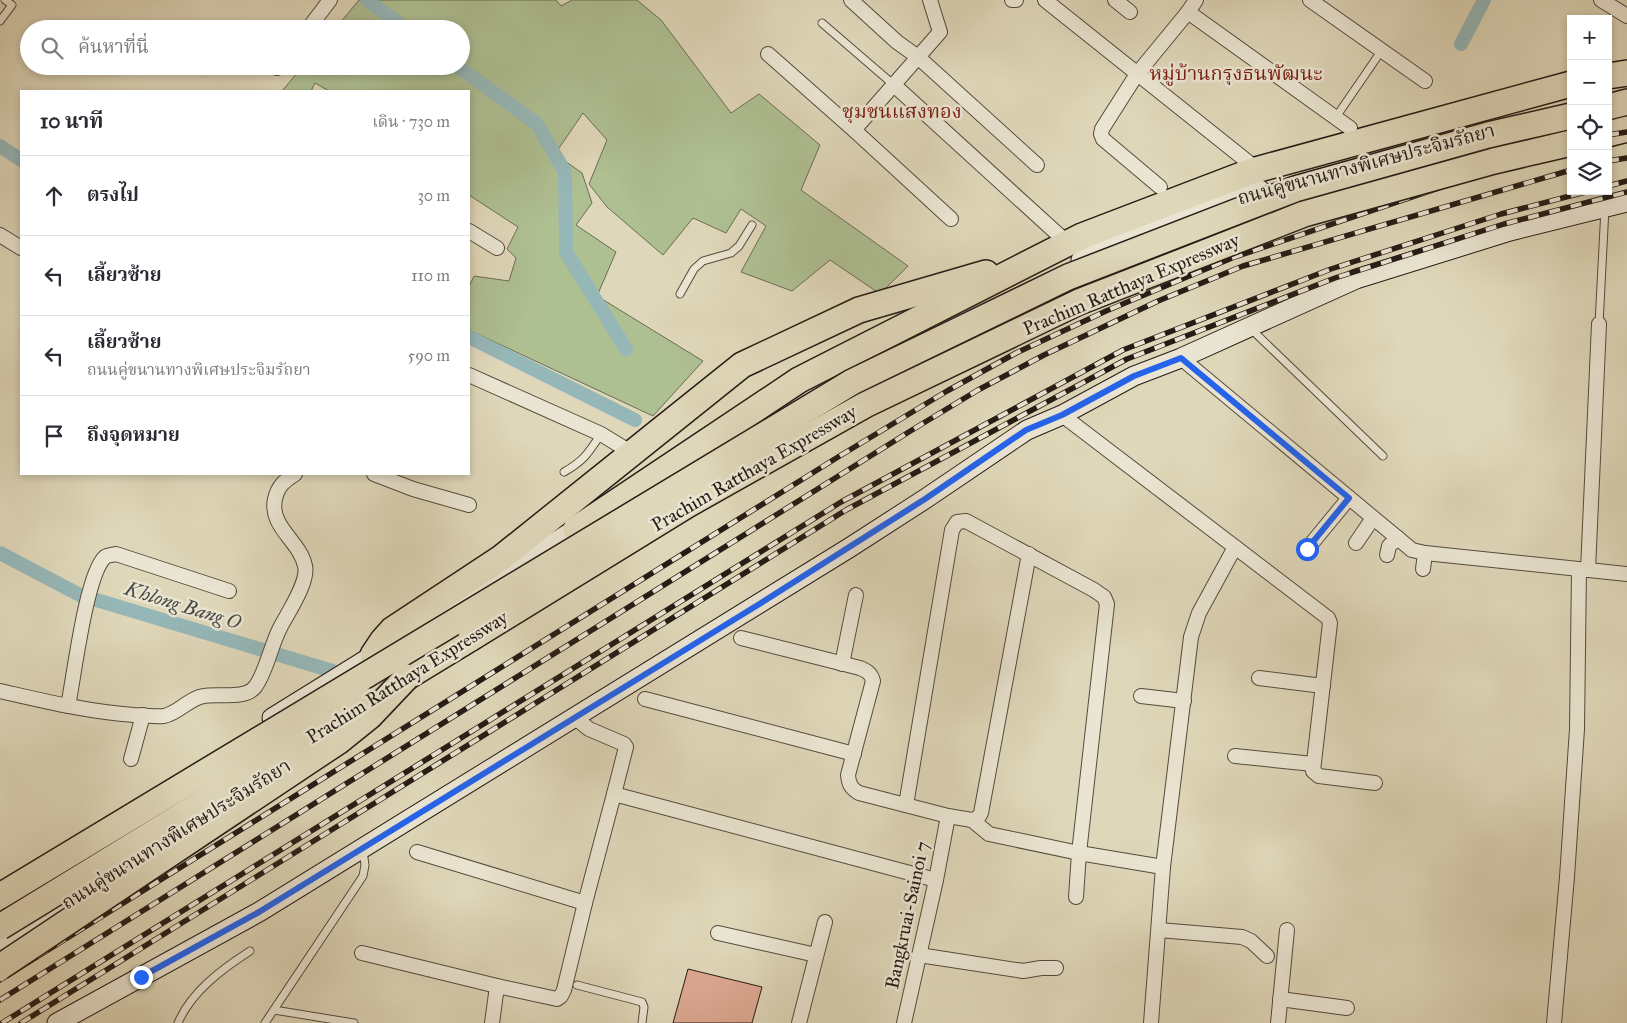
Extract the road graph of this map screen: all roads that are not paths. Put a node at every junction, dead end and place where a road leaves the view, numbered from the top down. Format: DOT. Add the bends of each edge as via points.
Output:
graph roads {
  1 [pos="5,0"];
  2 [pos="330,0"];
  3 [pos="851,0"];
  4 [pos="930,0"];
  5 [pos="1012,0"];
  6 [pos="1016,0"];
  7 [pos="1045,0"];
  8 [pos="1115,0"];
  9 [pos="1310,0"];
  10 [pos="1601,0"];
  11 [pos="1192,6"];
  12 [pos="1130,12"];
  13 [pos="1627,16"];
  14 [pos="0,20"];
  15 [pos="315,20"];
  16 [pos="822,23"];
  17 [pos="1382,50"];
  18 [pos="768,54"];
  19 [pos="918,57"];
  20 [pos="1627,73"];
  21 [pos="1138,74"];
  22 [pos="1612,75"];
  23 [pos="1425,81"];
  24 [pos="894,85"];
  25 [pos="1567,85"];
  26 [pos="1627,96"];
  27 [pos="1612,99"];
  28 [pos="1627,102"];
  29 [pos="1612,106"];
  30 [pos="1567,111"];
  31 [pos="1336,117"];
  32 [pos="1567,117"];
  33 [pos="1350,128"];
  34 [pos="1627,129"];
  35 [pos="854,130"];
  36 [pos="1612,133"];
  37 [pos="1567,144"];
  38 [pos="1248,162"];
  39 [pos="1037,165"];
  40 [pos="1160,187"];
  41 [pos="1627,202"];
  42 [pos="1605,207"];
  43 [pos="951,219"];
  44 [pos="752,225"];
  45 [pos="470,232"];
  46 [pos="0,235"];
  47 [pos="1062,238"];
  48 [pos="20,247"];
  49 [pos="497,248"];
  50 [pos="1024,265"];
  51 [pos="680,294"];
  52 [pos="1599,324"];
  53 [pos="1248,326"];
  54 [pos="1181,358"];
  55 [pos="470,375"];
  56 [pos="1062,415"];
  57 [pos="601,434"];
  58 [pos="632,453"];
  59 [pos="1383,456"];
  60 [pos="564,472"];
  61 [pos="294,475"];
  62 [pos="377,475"];
  63 [pos="1349,498"];
  64 [pos="469,505"];
  65 [pos="1374,518"];
  66 [pos="576,529"];
  67 [pos="600,537"];
  68 [pos="1398,538"];
  69 [pos="1356,543"];
  70 [pos="1236,548"];
  71 [pos="1307,549"];
  72 [pos="1425,553"];
  73 [pos="1028,554"];
  74 [pos="1387,555"];
  75 [pos="1423,570"];
  76 [pos="1584,570"];
  77 [pos="1627,574"];
  78 [pos="229,591"];
  79 [pos="856,595"];
  80 [pos="741,638"];
  81 [pos="365,660"];
  82 [pos="842,664"];
  83 [pos="407,677"];
  84 [pos="1259,678"];
  85 [pos="1323,686"];
  86 [pos="0,691"];
  87 [pos="1141,696"];
  88 [pos="645,699"];
  89 [pos="1184,701"];
  90 [pos="68,706"];
  91 [pos="143,715"];
  92 [pos="574,717"];
  93 [pos="854,754"];
  94 [pos="1235,756"];
  95 [pos="131,759"];
  96 [pos="1313,764"];
  97 [pos="182,774"];
  98 [pos="1375,783"];
  99 [pos="614,794"];
  100 [pos="906,805"];
  101 [pos="209,812"];
  102 [pos="948,816"];
  103 [pos="972,820"];
  104 [pos="362,848"];
  105 [pos="417,852"];
  106 [pos="1079,853"];
  107 [pos="1163,867"];
  108 [pos="936,880"];
  109 [pos="0,888"];
  110 [pos="0,896"];
  111 [pos="1076,897"];
  112 [pos="585,902"];
  113 [pos="825,922"];
  114 [pos="0,927"];
  115 [pos="1159,930"];
  116 [pos="1288,930"];
  117 [pos="718,933"];
  118 [pos="0,945"];
  119 [pos="250,951"];
  120 [pos="362,953"];
  121 [pos="816,955"];
  122 [pos="919,955"];
  123 [pos="1267,956"];
  124 [pos="0,967"];
  125 [pos="1056,968"];
  126 [pos="576,985"];
  127 [pos="497,986"];
  128 [pos="1280,999"];
  129 [pos="1347,1008"];
  130 [pos="274,1010"];
  131 [pos="57,1023"];
  132 [pos="178,1023"];
  133 [pos="266,1023"];
  134 [pos="354,1023"];
  135 [pos="492,1023"];
  136 [pos="642,1023"];
  137 [pos="799,1023"];
  138 [pos="904,1023"];
  139 [pos="1151,1023"];
  140 [pos="1278,1023"];
  141 [pos="1554,1023"];
  1 -- 14 [label="lane" via="12,5"];
  2 -- 15 [label="street"];
  3 -- 19 [label="street"];
  4 -- 19 [label="street" via="940,32"];
  5 -- 6 [label="street"];
  7 -- 21 [label="street"];
  8 -- 12 [label="street"];
  9 -- 17 [label="street"];
  10 -- 13 [label="street"];
  11 -- 21 [label="street"];
  11 -- 31 [label="street"];
  16 -- 24 [label="lane"];
  17 -- 23 [label="street"];
  17 -- 31 [label="lane"];
  18 -- 35 [label="street"];
  19 -- 24 [label="street"];
  19 -- 39 [label="street"];
  20 -- 22 [label="highway"];
  21 -- 38 [label="street"];
  21 -- 40 [label="street" via="1101,134"];
  24 -- 35 [label="street"];
  24 -- 47 [label="street"];
  25 -- 50 [label="highway" via="1252,171 1082,236"];
  26 -- 27 [label="main road"];
  28 -- 29 [label="highway"];
  30 -- 67 [label="main road, ถนนคู่ขนานทางพิเศษประจิมรัถยา" via="1334,173 1262,188 1124,240 918,345 901,358 880,397 866,414 686,519 622,541"];
  31 -- 33 [label="street"];
  32 -- 110 [label="highway, Prachim Ratthaya Expressway, bridge" via="1488,135 1295,189 1068,277 852,382"];
  34 -- 36 [label="highway"];
  35 -- 43 [label="street"];
  37 -- 83 [label="highway, Prachim Ratthaya Expressway, bridge" via="1304,214 1079,302 865,405 687,505"];
  41 -- 42 [label="main road"];
  42 -- 52 [label="lane"];
  42 -- 53 [label="main road" via="1510,230 1356,279"];
  44 -- 51 [label="lane" via="731,253 698,265"];
  45 -- 49 [label="street"];
  46 -- 48 [label="street"];
  50 -- 58 [label="highway" via="987,272 859,310 742,365"];
  50 -- 66 [label="highway" via="799,380"];
  52 -- 76 [label="street"];
  53 -- 54 [label="main road"];
  53 -- 59 [label="lane"];
  54 -- 56 [label="main road" via="1134,376"];
  54 -- 63 [label="street"];
  55 -- 57 [label="street"];
  56 -- 70 [label="street"];
  56 -- 92 [label="main road" via="1026,430 850,548"];
  57 -- 58 [label="street"];
  57 -- 60 [label="lane" via="590,453"];
  58 -- 81 [label="highway" via="501,558 392,630"];
  61 -- 91 [label="street" via="277,491 274,513 306,567 304,579 254,689 228,696 200,696 166,716"];
  62 -- 64 [label="street"];
  63 -- 65 [label="street"];
  63 -- 71 [label="street"];
  65 -- 68 [label="street"];
  65 -- 69 [label="street"];
  66 -- 67 [label="main road, ถนนคู่ขนานทางพิเศษประจิมรัถยา"];
  66 -- 81 [label="main road"];
  67 -- 101 [label="main road, ถนนคู่ขนานทางพิเศษประจิมรัถยา" via="609,552 604,568"];
  68 -- 72 [label="street" via="1412,550"];
  68 -- 74 [label="street" via="1389,546"];
  70 -- 85 [label="street" via="1328,618"];
  70 -- 89 [label="street" via="1194,625"];
  72 -- 75 [label="street"];
  72 -- 76 [label="street"];
  73 -- 100 [label="street" via="966,521 957,522 952,530"];
  73 -- 103 [label="street" via="981,813"];
  73 -- 106 [label="street" via="1094,590 1108,604"];
  76 -- 77 [label="street"];
  76 -- 141 [label="street" via="1567,877"];
  78 -- 90 [label="street" via="116,554 105,557 92,583"];
  79 -- 82 [label="street"];
  80 -- 82 [label="street"];
  81 -- 97 [label="main road"];
  82 -- 93 [label="street" via="867,671 873,681"];
  83 -- 114 [label="highway, Prachim Ratthaya Expressway, bridge"];
  83 -- 124 [label="highway, bridge" via="370,716 339,741"];
  84 -- 85 [label="street"];
  85 -- 96 [label="street"];
  86 -- 90 [label="street"];
  87 -- 89 [label="street"];
  88 -- 93 [label="street"];
  89 -- 107 [label="street"];
  90 -- 91 [label="street"];
  91 -- 95 [label="street"];
  92 -- 99 [label="street" via="589,729 626,747"];
  92 -- 104 [label="main road"];
  93 -- 100 [label="street" via="848,775 852,789"];
  94 -- 96 [label="street"];
  96 -- 98 [label="street" via="1319,776"];
  97 -- 101 [label="main road"];
  97 -- 109 [label="main road"];
  99 -- 108 [label="street"];
  99 -- 112 [label="street"];
  100 -- 102 [label="street"];
  101 -- 118 [label="main road, ถนนคู่ขนานทางพิเศษประจิมรัถยา"];
  102 -- 103 [label="street"];
  102 -- 108 [label="street, Bangkruai-Sainoi 7"];
  103 -- 106 [label="street" via="989,834"];
  104 -- 130 [label="lane" via="363,876"];
  104 -- 131 [label="main road" via="259,912"];
  105 -- 112 [label="street"];
  106 -- 107 [label="street"];
  106 -- 111 [label="street"];
  107 -- 115 [label="street"];
  108 -- 122 [label="street, Bangkruai-Sainoi 7"];
  112 -- 127 [label="street" via="561,996 549,998"];
  113 -- 121 [label="street"];
  115 -- 123 [label="street" via="1242,938 1251,941"];
  115 -- 139 [label="street"];
  116 -- 128 [label="street"];
  117 -- 121 [label="street"];
  119 -- 132 [label="lane" via="197,993"];
  120 -- 127 [label="street"];
  121 -- 137 [label="street"];
  122 -- 125 [label="street" via="1023,971"];
  122 -- 138 [label="street, Bangkruai-Sainoi 7"];
  126 -- 136 [label="lane" via="642,1002"];
  127 -- 135 [label="street"];
  128 -- 129 [label="street"];
  128 -- 140 [label="street"];
  130 -- 133 [label="lane"];
  130 -- 134 [label="lane"];
}
